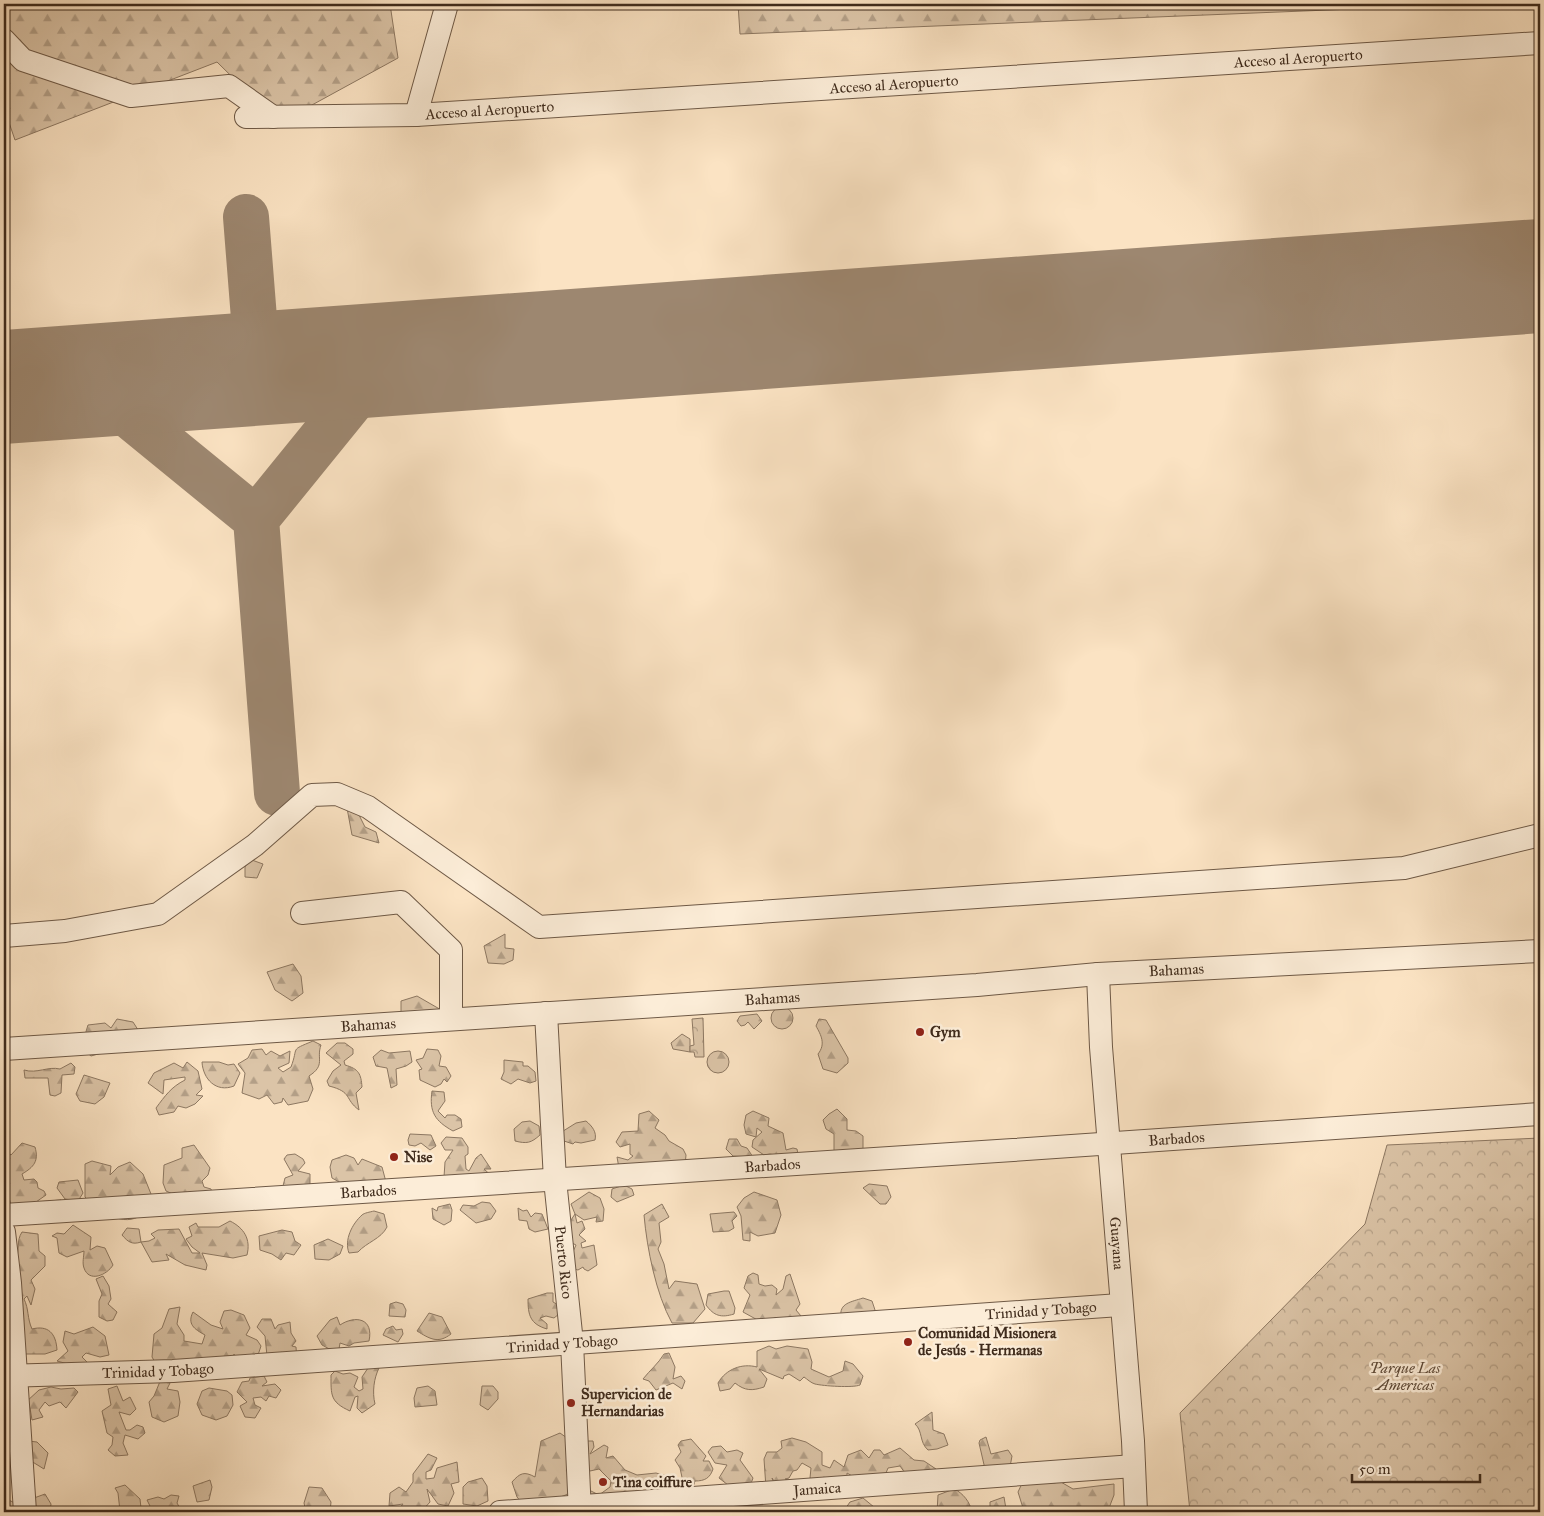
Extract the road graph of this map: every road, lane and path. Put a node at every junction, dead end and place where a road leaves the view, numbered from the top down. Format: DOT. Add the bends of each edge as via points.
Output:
graph roads {
  1 [pos="447,4"];
  2 [pos="4,40"];
  3 [pos="1540,43"];
  4 [pos="416,115"];
  5 [pos="246,117"];
  6 [pos="273,117"];
  7 [pos="1540,835"];
  8 [pos="302,913"];
  9 [pos="4,936"];
  10 [pos="1540,951"];
  11 [pos="1098,974"];
  12 [pos="546,1013"];
  13 [pos="451,1019"];
  14 [pos="4,1049"];
  15 [pos="1540,1114"];
  16 [pos="1109,1143"];
  17 [pos="555,1180"];
  18 [pos="4,1215"];
  19 [pos="4,1232"];
  20 [pos="1120,1305"];
  21 [pos="572,1343"];
  22 [pos="10,1375"];
  23 [pos="1134,1466"];
  24 [pos="580,1509"];
  25 [pos="25,1512"];
  26 [pos="500,1512"];
  27 [pos="1136,1512"];
  1 -- 4 [label="street"];
  2 -- 6 [label="street" via="23,60 131,96 229,86"];
  3 -- 4 [label="street, Acceso al Aeropuerto"];
  4 -- 6 [label="street, Acceso al Aeropuerto"];
  5 -- 6 [label="street, Acceso al Aeropuerto"];
  7 -- 9 [label="street" via="1404,868 539,927 368,806 337,794 312,795 255,845 158,914 65,931"];
  8 -- 13 [label="street" via="401,902 451,950"];
  10 -- 11 [label="street, Bahamas"];
  11 -- 12 [label="street, Bahamas"];
  11 -- 16 [label="street, Guayana"];
  12 -- 13 [label="street, Bahamas"];
  12 -- 17 [label="street, Puerto Rico"];
  13 -- 14 [label="street, Bahamas"];
  15 -- 16 [label="street, Barbados"];
  16 -- 17 [label="street, Barbados"];
  16 -- 20 [label="street, Guayana"];
  17 -- 18 [label="street, Barbados"];
  17 -- 21 [label="street, Puerto Rico"];
  19 -- 22 [label="street" via="10,1283"];
  20 -- 21 [label="street, Trinidad y Tobago"];
  20 -- 23 [label="street, Guayana"];
  21 -- 22 [label="street, Trinidad y Tobago" via="173,1371"];
  21 -- 24 [label="street, Puerto Rico"];
  22 -- 25 [label="street"];
  23 -- 24 [label="street, Jamaica"];
  23 -- 27 [label="street, Guayana"];
  24 -- 26 [label="street, Jamaica"];
}
